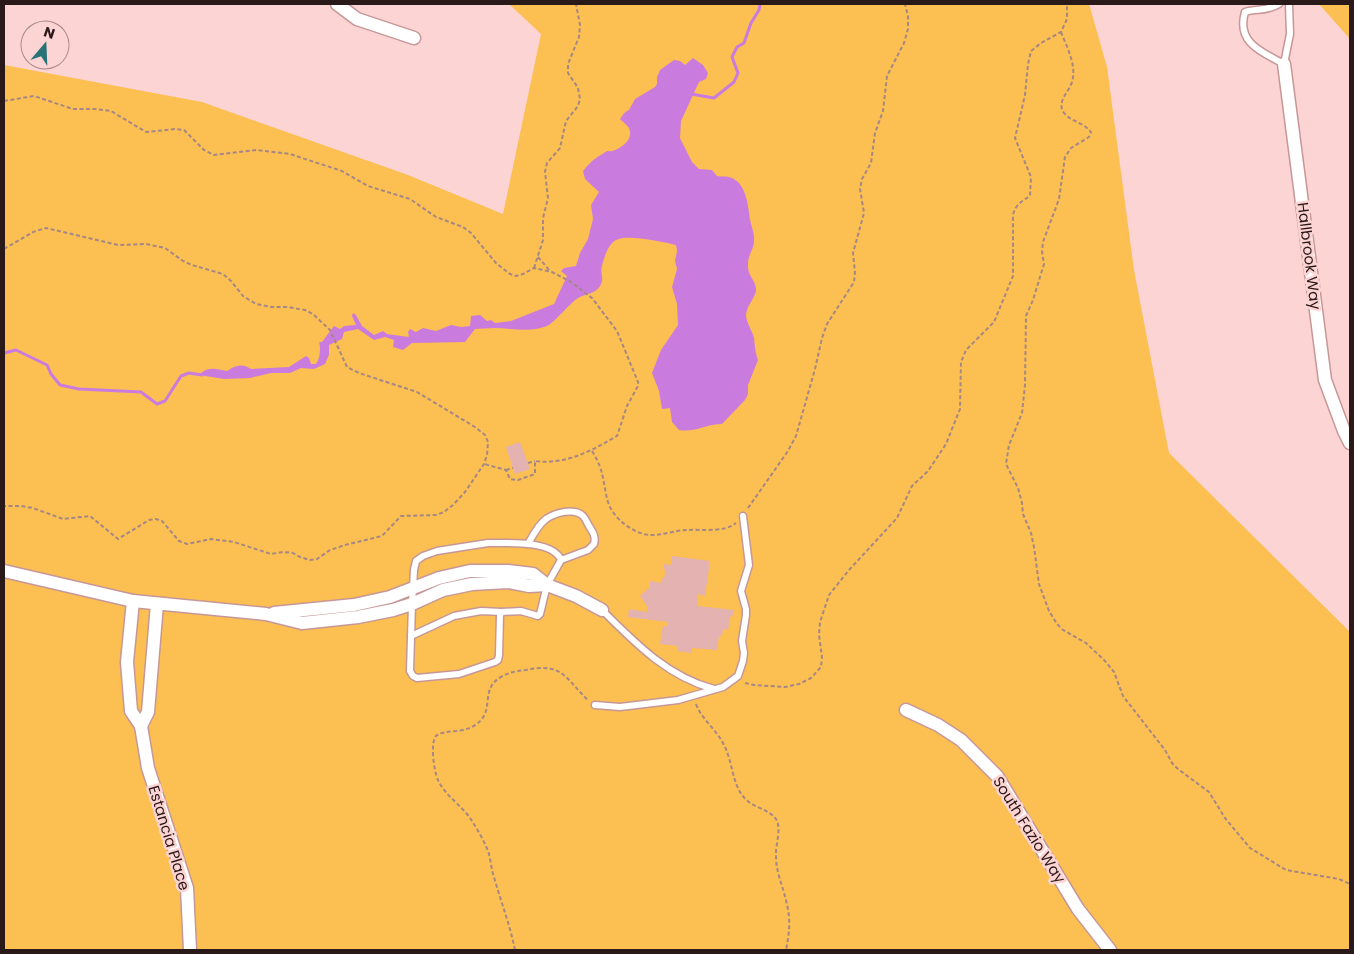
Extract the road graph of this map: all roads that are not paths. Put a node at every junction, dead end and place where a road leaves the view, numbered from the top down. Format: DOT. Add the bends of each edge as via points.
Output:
graph roads {
  1 [pos="337,4"];
  2 [pos="1279,4"];
  3 [pos="1290,4"];
  4 [pos="414,38"];
  5 [pos="1284,64"];
  6 [pos="1350,443"];
  7 [pos="743,516"];
  8 [pos="528,544"];
  9 [pos="561,560"];
  10 [pos="4,571"];
  11 [pos="547,585"];
  12 [pos="413,588"];
  13 [pos="133,601"];
  14 [pos="157,604"];
  15 [pos="412,604"];
  16 [pos="602,610"];
  17 [pos="502,612"];
  18 [pos="266,614"];
  19 [pos="411,636"];
  20 [pos="715,689"];
  21 [pos="595,705"];
  22 [pos="906,710"];
  23 [pos="140,726"];
  24 [pos="190,950"];
  25 [pos="1110,950"];
  1 -- 4 [label="street" via="357,19"];
  2 -- 5 [label="lane" via="1261,11 1245,12 1244,32 1255,48"];
  3 -- 5 [label="lane" via="1290,34"];
  5 -- 6 [label="street, Hallbrook Way" via="1325,380"];
  7 -- 20 [label="lane" via="749,565 741,591 746,609 743,662 735,680"];
  8 -- 9 [label="lane" via="550,549 560,555"];
  8 -- 9 [label="lane" via="546,519 557,514 578,513 584,516 594,534 594,544 588,550"];
  8 -- 12 [label="lane" via="488,543 423,556 416,561"];
  9 -- 11 [label="lane"];
  10 -- 13 [label="street"];
  11 -- 12 [label="street" via="533,574 470,571"];
  11 -- 15 [label="street" via="472,584 443,590"];
  11 -- 16 [label="street"];
  11 -- 17 [label="lane" via="538,616 521,611"];
  12 -- 15 [label="lane"];
  12 -- 18 [label="street" via="354,605"];
  13 -- 14 [label="street"];
  13 -- 23 [label="street, Estancia Place" via="127,667 131,711"];
  14 -- 18 [label="street"];
  14 -- 23 [label="street" via="148,712"];
  15 -- 18 [label="street" via="358,618 302,623"];
  15 -- 19 [label="lane"];
  16 -- 20 [label="lane" via="654,659 688,680"];
  17 -- 19 [label="lane" via="480,611 454,616"];
  17 -- 19 [label="lane" via="498,660 459,674 413,676 410,671"];
  20 -- 21 [label="lane" via="651,704"];
  22 -- 25 [label="street, South Fazio Way" via="961,740 997,776 1078,909"];
  23 -- 24 [label="street, Estancia Place" via="148,768 187,888"];
}
